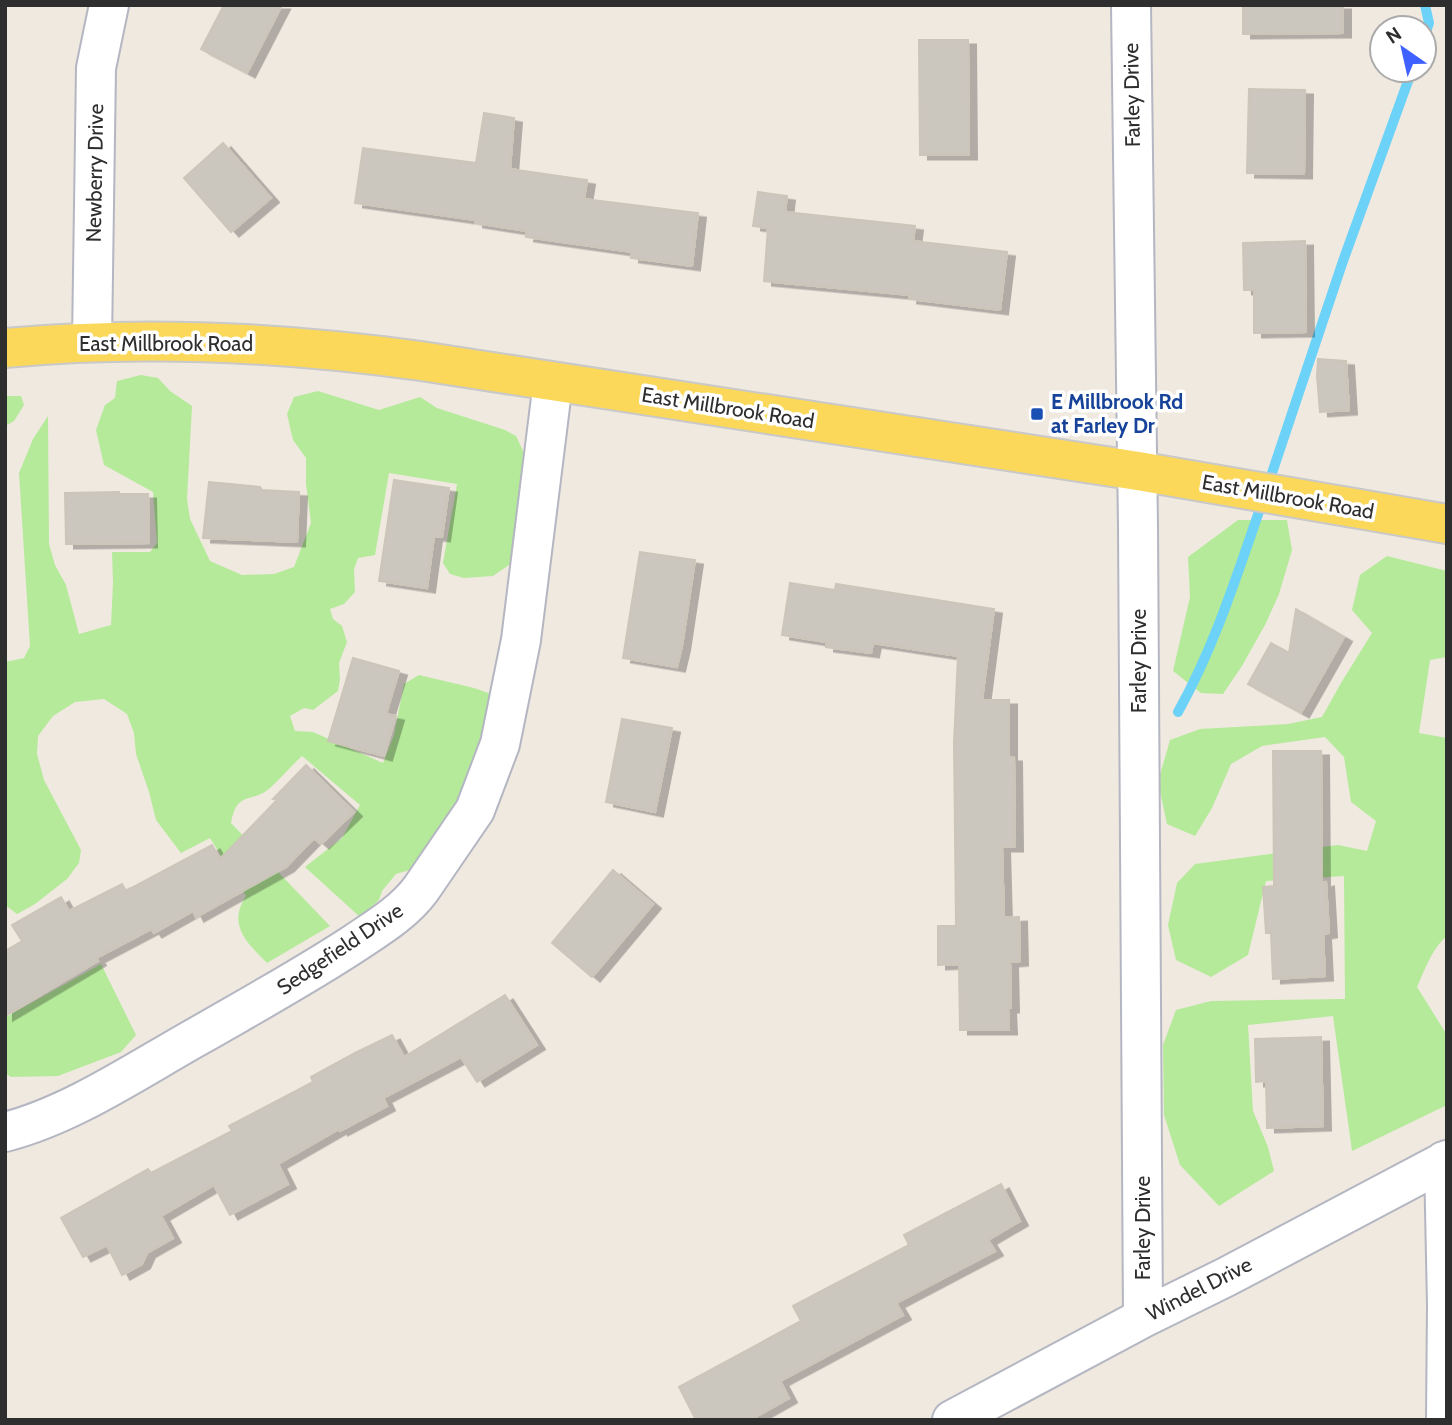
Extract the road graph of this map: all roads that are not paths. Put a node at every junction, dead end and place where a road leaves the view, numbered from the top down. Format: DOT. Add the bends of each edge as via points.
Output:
graph roads {
  1 [pos="109,5"];
  2 [pos="1131,5"];
  3 [pos="92,342"];
  4 [pos="5,348"];
  5 [pos="553,382"];
  6 [pos="1138,471"];
  7 [pos="1447,524"];
  8 [pos="5,1132"];
  9 [pos="1445,1161"];
  10 [pos="1143,1318"];
  11 [pos="952,1420"];
  12 [pos="1446,1420"];
  1 -- 3 [label="street, Newberry Drive" via="96,68"];
  2 -- 6 [label="street, Farley Drive"];
  3 -- 4 [label="main road, East Millbrook Road"];
  3 -- 5 [label="main road, East Millbrook Road" via="312,348"];
  5 -- 6 [label="main road, East Millbrook Road"];
  5 -- 8 [label="street, Sedgefield Drive" via="521,640 500,744 475,810 421,889 385,923 287,986 72,1106"];
  6 -- 7 [label="main road, East Millbrook Road"];
  6 -- 10 [label="street, Farley Drive"];
  9 -- 10 [label="street, Windel Drive"];
  9 -- 12 [label="street"];
  10 -- 11 [label="street, Windel Drive"];
}
